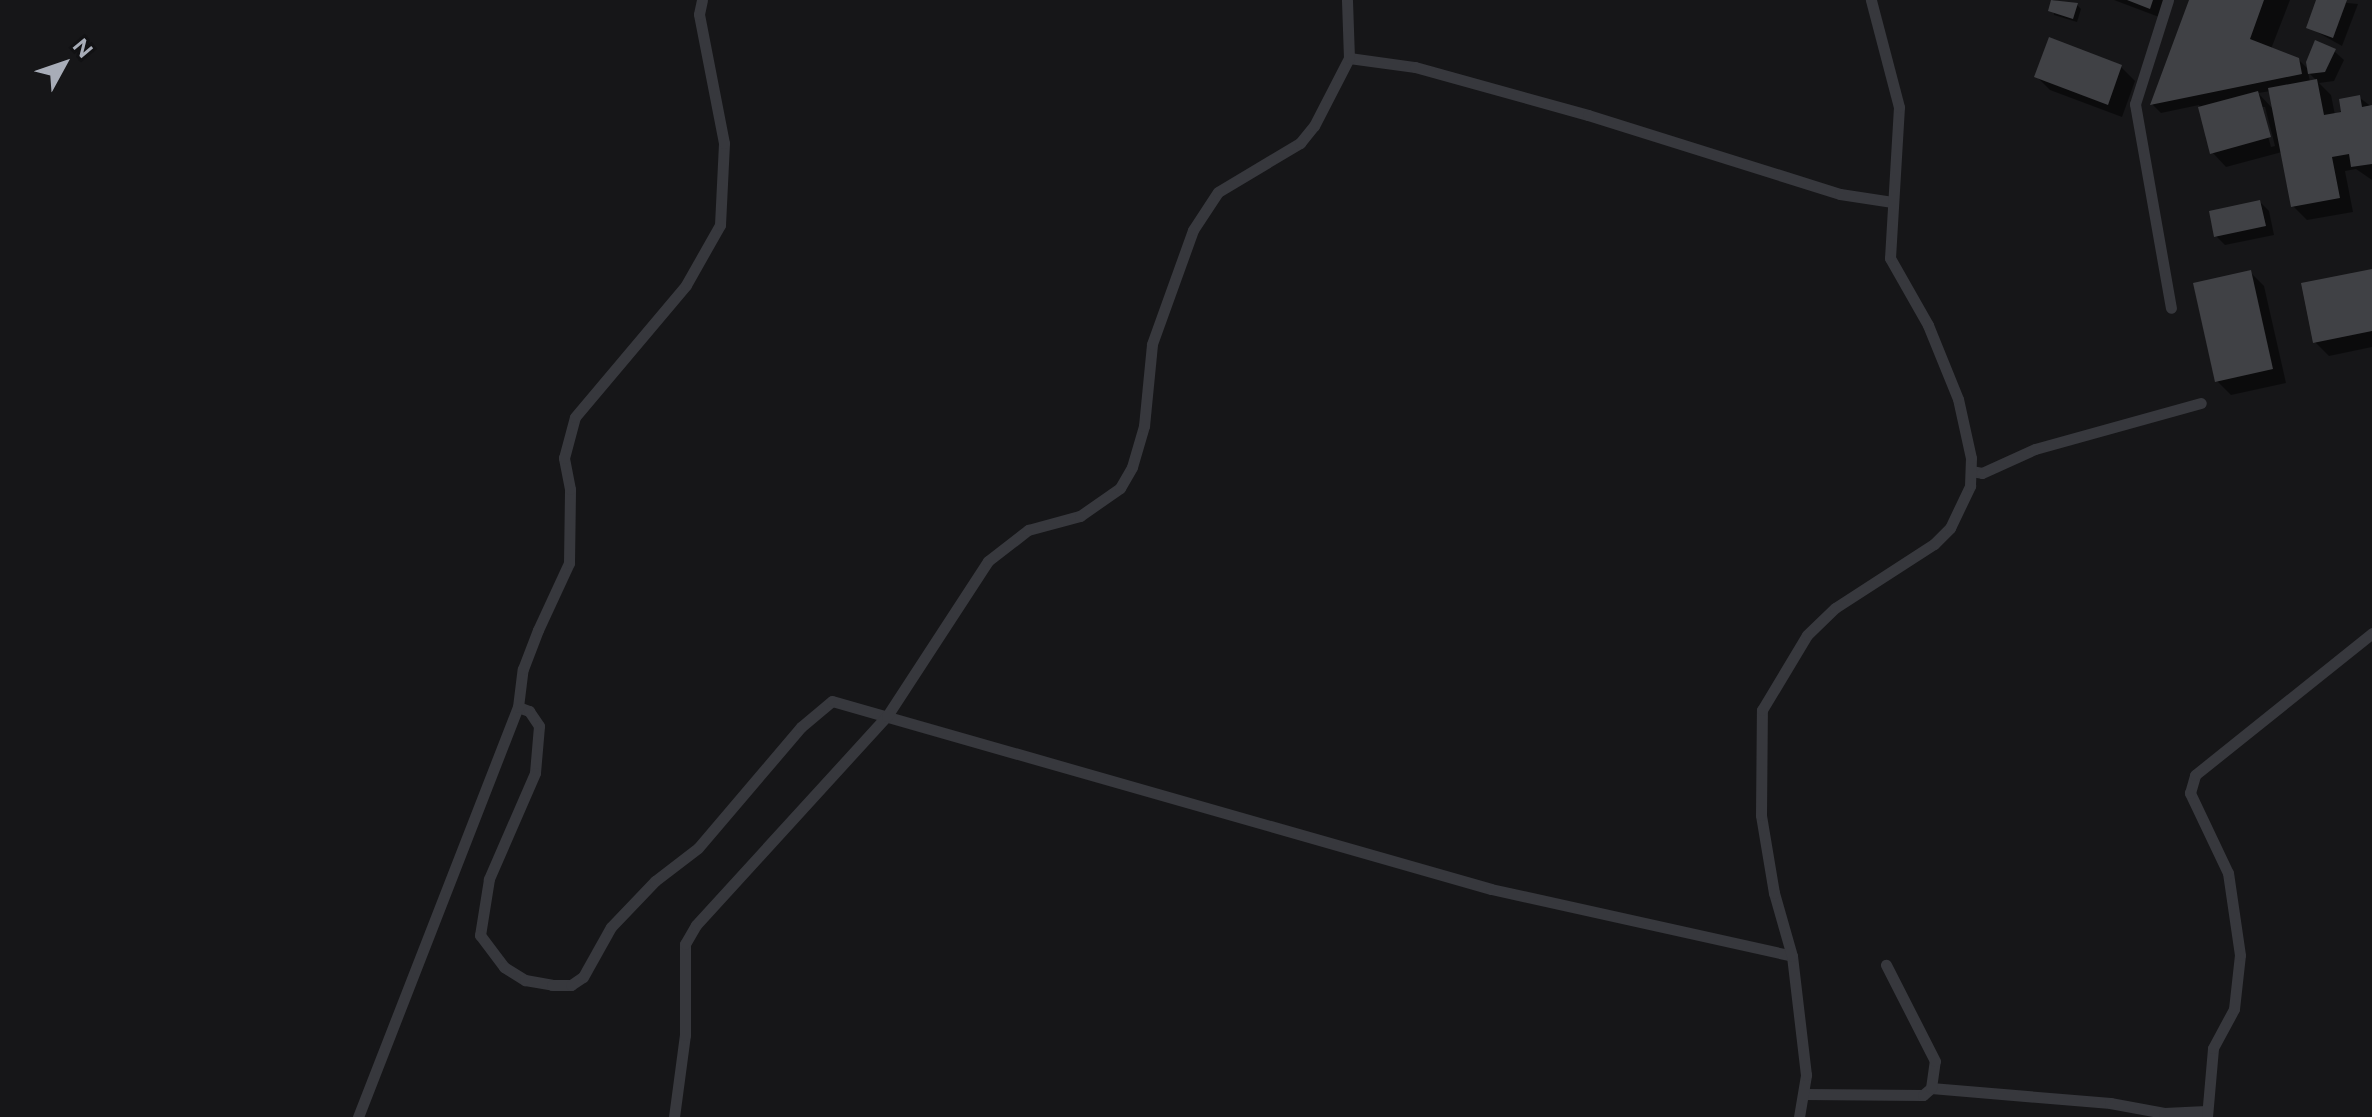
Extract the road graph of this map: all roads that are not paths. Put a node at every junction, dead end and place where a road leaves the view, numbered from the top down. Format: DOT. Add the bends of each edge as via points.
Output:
graph roads {
  1 [pos="702,0"];
  2 [pos="1347,0"];
  3 [pos="1871,0"];
  4 [pos="2168,0"];
  5 [pos="1349,58"];
  6 [pos="1892,202"];
  7 [pos="2171,308"];
  8 [pos="2201,403"];
  9 [pos="1971,471"];
  10 [pos="2372,633"];
  11 [pos="518,707"];
  12 [pos="887,716"];
  13 [pos="1792,956"];
  14 [pos="1886,965"];
  15 [pos="1931,1088"];
  16 [pos="1804,1094"];
  17 [pos="2206,1114"];
  18 [pos="358,1117"];
  19 [pos="674,1117"];
  20 [pos="1799,1117"];
  1 -- 11 [label="lane" via="699,14 724,143 720,225 686,285 575,417 564,458 570,489 569,563 523,669"];
  2 -- 5 [label="lane"];
  3 -- 6 [label="lane" via="1899,107"];
  4 -- 7 [label="lane" via="2135,104"];
  5 -- 6 [label="lane" via="1415,67 1840,194"];
  5 -- 12 [label="lane" via="1300,143 1218,192 1193,230 1152,344 1144,426 1120,488 1080,516 1028,530 1005,543 944,624"];
  6 -- 9 [label="lane" via="1890,258 1928,325 1958,399"];
  8 -- 9 [label="lane" via="2035,449 1982,473"];
  9 -- 13 [label="lane" via="1964,506 1950,528 1835,608 1807,635 1762,710 1761,815 1774,893"];
  10 -- 17 [label="lane" via="2195,775 2190,793 2228,873 2240,955 2234,1009 2213,1048"];
  11 -- 12 [label="lane" via="529,711 539,726 535,773 489,879 480,935 504,967 525,980 552,985 571,985 583,977 611,927 655,881 698,848 822,706 832,701"];
  11 -- 18 [label="lane" via="466,829"];
  12 -- 13 [label="lane" via="1491,889"];
  12 -- 19 [label="lane" via="696,925 685,944 685,1035"];
  13 -- 16 [label="lane"];
  14 -- 15 [label="lane" via="1935,1061"];
  15 -- 16 [label="lane" via="1923,1095"];
  15 -- 17 [label="lane"];
  16 -- 20 [label="lane"];
}
